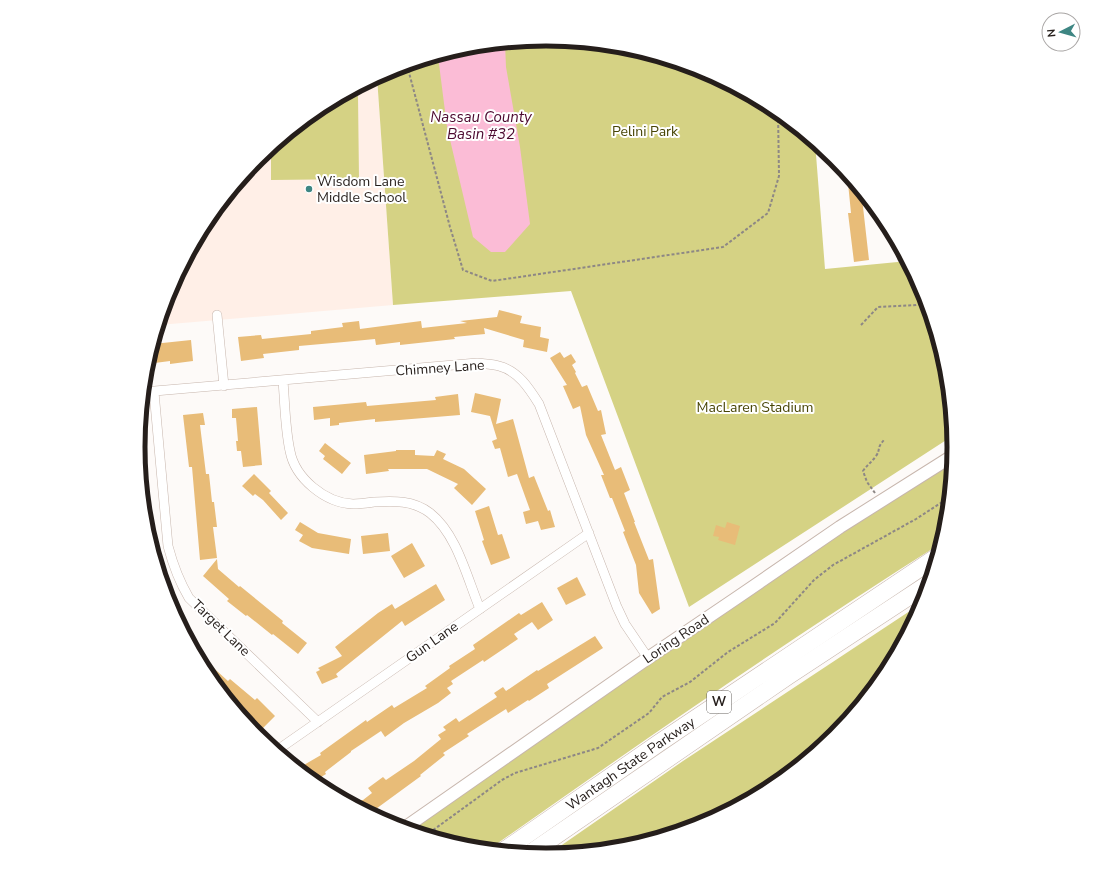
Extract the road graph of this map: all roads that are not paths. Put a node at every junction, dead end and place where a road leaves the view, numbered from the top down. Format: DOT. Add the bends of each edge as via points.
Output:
graph roads {
  1 [pos="217,315"];
  2 [pos="283,381"];
  3 [pos="224,386"];
  4 [pos="149,392"];
  5 [pos="154,392"];
  6 [pos="948,459"];
  7 [pos="589,532"];
  8 [pos="931,560"];
  9 [pos="923,587"];
  10 [pos="480,609"];
  11 [pos="648,658"];
  12 [pos="318,722"];
  13 [pos="281,748"];
  14 [pos="409,825"];
  15 [pos="509,847"];
  16 [pos="537,849"];
  1 -- 3 [label="street"];
  2 -- 3 [label="street, Chimney Lane"];
  2 -- 7 [label="street, Chimney Lane" via="477,363 510,370 526,383 540,404"];
  2 -- 10 [label="street" via="290,452 295,466 306,481 315,490 352,504 398,501 429,512 443,525 452,539"];
  3 -- 5 [label="street, Chimney Lane"];
  4 -- 5 [label="street, Chimney Lane"];
  5 -- 12 [label="street, Target Lane" via="168,546 180,584 189,598"];
  6 -- 11 [label="street, Loring Road" via="840,527"];
  7 -- 10 [label="street, Gun Lane"];
  7 -- 11 [label="street, Chimney Lane" via="625,624"];
  8 -- 15 [label="highway, Wantagh State Parkway / W" via="672,734"];
  9 -- 16 [label="highway, Wantagh State Parkway / W"];
  10 -- 12 [label="street, Gun Lane"];
  11 -- 14 [label="street, Loring Road"];
  12 -- 13 [label="street, Gun Lane"];
}
